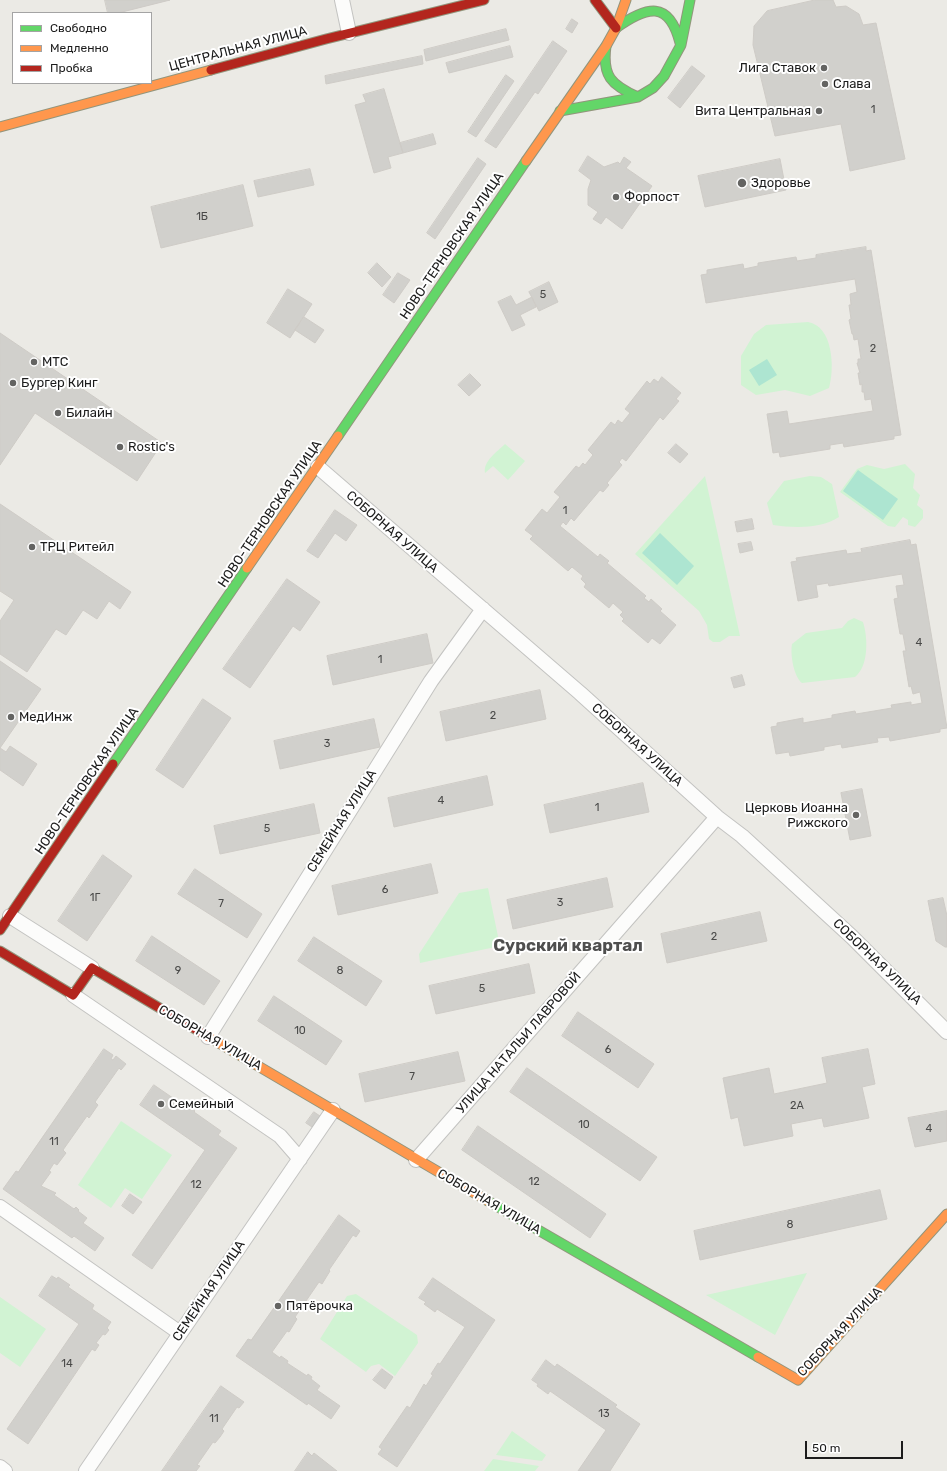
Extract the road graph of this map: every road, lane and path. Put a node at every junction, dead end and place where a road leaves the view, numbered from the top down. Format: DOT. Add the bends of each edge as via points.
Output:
graph roads {
  1 [pos="342,0"];
  2 [pos="484,0"];
  3 [pos="595,0"];
  4 [pos="626,0"];
  5 [pos="690,0"];
  6 [pos="616,28"];
  7 [pos="349,33"];
  8 [pos="681,45"];
  9 [pos="606,46"];
  10 [pos="638,97"];
  11 [pos="560,111"];
  12 [pos="0,127"];
  13 [pos="318,467"];
  14 [pos="483,609"];
  15 [pos="717,817"];
  16 [pos="10,916"];
  17 [pos="0,930"];
  18 [pos="0,951"];
  19 [pos="92,968"];
  20 [pos="73,996"];
  21 [pos="947,1032"];
  22 [pos="208,1037"];
  23 [pos="333,1110"];
  24 [pos="300,1159"];
  25 [pos="416,1160"];
  26 [pos="0,1207"];
  27 [pos="947,1214"];
  28 [pos="180,1333"];
  29 [pos="0,1467"];
  30 [pos="5,1471"];
  31 [pos="86,1471"];
  1 -- 7 [label="street"];
  2 -- 7 [label="main road, ЦЕНТРАЛЬНАЯ УЛИЦА"];
  3 -- 6 [label="main road"];
  4 -- 6 [label="main road"];
  5 -- 8 [label="main road"];
  6 -- 8 [label="main road" via="632,15 654,9 665,13 673,20"];
  6 -- 9 [label="main road"];
  7 -- 12 [label="main road, ЦЕНТРАЛЬНАЯ УЛИЦА"];
  8 -- 10 [label="main road" via="664,76 653,88"];
  9 -- 10 [label="main road" via="603,61 610,81 624,92"];
  9 -- 11 [label="main road, НОВО-ТЕРНОВСКАЯ УЛИЦА"];
  10 -- 11 [label="main road"];
  11 -- 13 [label="main road, НОВО-ТЕРНОВСКАЯ УЛИЦА"];
  13 -- 14 [label="street, СОБОРНАЯ УЛИЦА"];
  13 -- 16 [label="main road, НОВО-ТЕРНОВСКАЯ УЛИЦА"];
  14 -- 15 [label="street, СОБОРНАЯ УЛИЦА"];
  14 -- 22 [label="street, СЕМЕЙНАЯ УЛИЦА" via="426,687"];
  15 -- 21 [label="street, СОБОРНАЯ УЛИЦА" via="742,836 852,937"];
  15 -- 25 [label="street, УЛИЦА НАТАЛЬИ ЛАВРОВОЙ"];
  16 -- 17 [label="main road, НОВО-ТЕРНОВСКАЯ УЛИЦА"];
  16 -- 19 [label="street"];
  18 -- 20 [label="main road"];
  19 -- 20 [label="main road"];
  19 -- 22 [label="main road, СОБОРНАЯ УЛИЦА"];
  20 -- 24 [label="street" via="280,1136"];
  22 -- 23 [label="main road, СОБОРНАЯ УЛИЦА"];
  23 -- 24 [label="street, СЕМЕЙНАЯ УЛИЦА"];
  23 -- 25 [label="main road, СОБОРНАЯ УЛИЦА"];
  24 -- 28 [label="street, СЕМЕЙНАЯ УЛИЦА"];
  25 -- 27 [label="main road, СОБОРНАЯ УЛИЦА" via="798,1380"];
  26 -- 28 [label="street"];
  28 -- 31 [label="street, СЕМЕЙНАЯ УЛИЦА"];
  29 -- 30 [label="street"];
}
